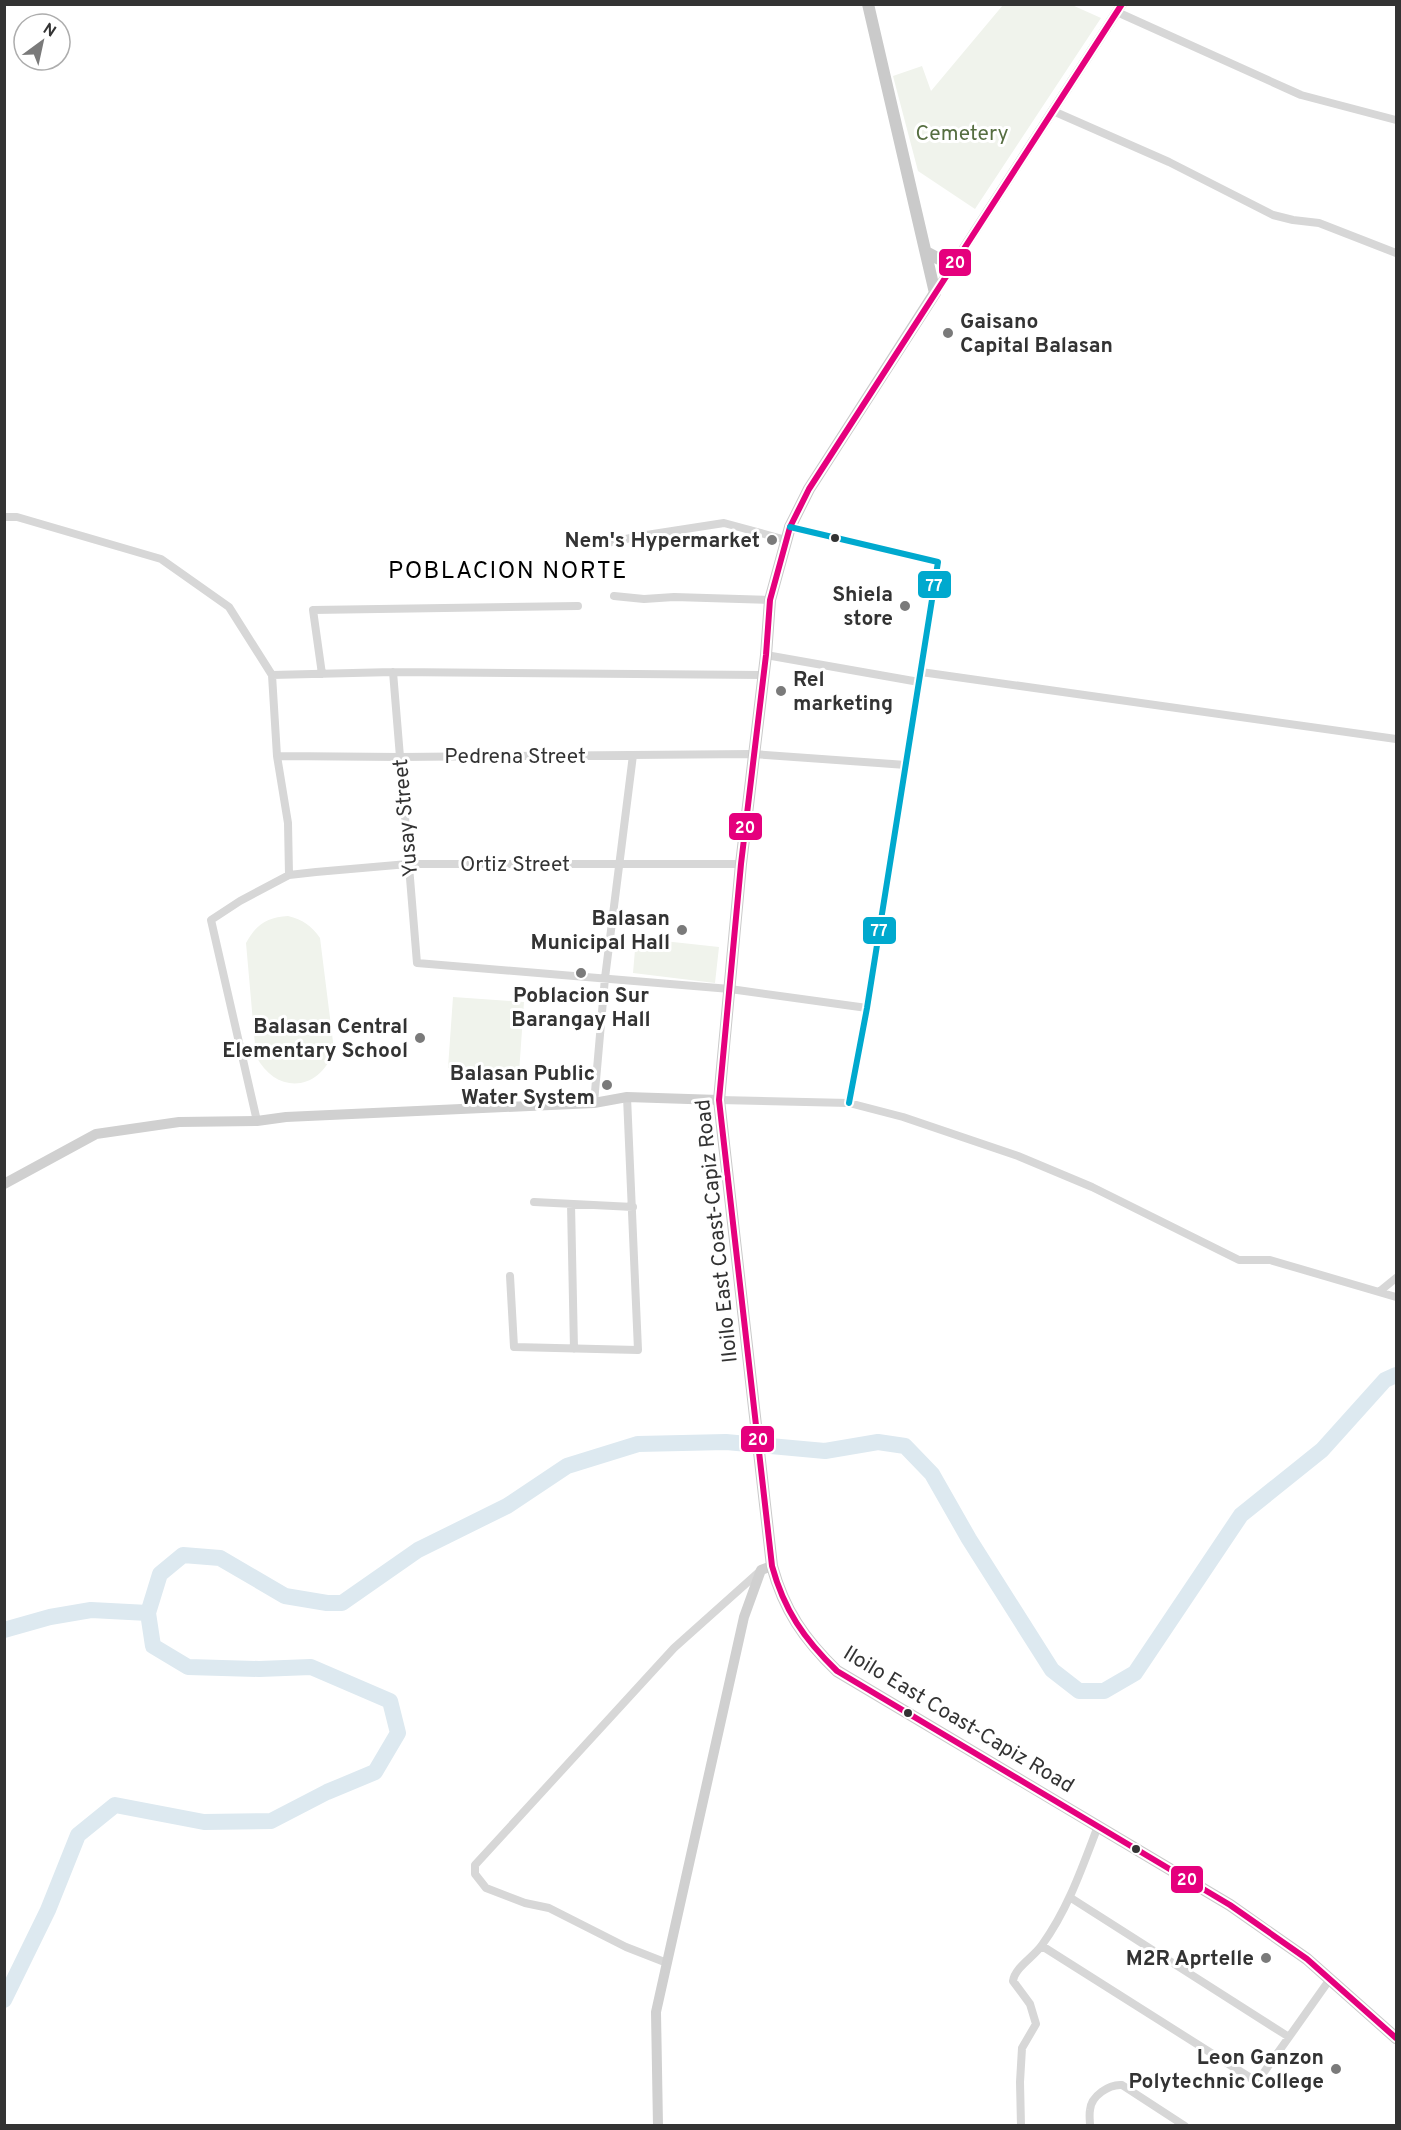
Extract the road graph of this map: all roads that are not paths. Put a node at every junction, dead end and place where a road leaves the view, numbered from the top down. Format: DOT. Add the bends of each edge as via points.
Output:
graph roads {
  1 [pos="868,4"];
  2 [pos="1119,8"];
  3 [pos="1053,111"];
  4 [pos="1396,120"];
  5 [pos="926,252"];
  6 [pos="1396,254"];
  7 [pos="957,260"];
  8 [pos="936,293"];
  9 [pos="4,517"];
  10 [pos="788,534"];
  11 [pos="593,546"];
  12 [pos="614,596"];
  13 [pos="770,600"];
  14 [pos="578,606"];
  15 [pos="766,655"];
  16 [pos="393,672"];
  17 [pos="921,672"];
  18 [pos="322,674"];
  19 [pos="272,675"];
  20 [pos="764,675"];
  21 [pos="919,682"];
  22 [pos="1396,739"];
  23 [pos="753,754"];
  24 [pos="633,755"];
  25 [pos="277,756"];
  26 [pos="400,757"];
  27 [pos="906,765"];
  28 [pos="408,864"];
  29 [pos="619,864"];
  30 [pos="741,864"];
  31 [pos="289,875"];
  32 [pos="605,978"];
  33 [pos="730,989"];
  34 [pos="867,1008"];
  35 [pos="627,1097"];
  36 [pos="719,1101"];
  37 [pos="594,1103"];
  38 [pos="849,1103"];
  39 [pos="257,1121"];
  40 [pos="4,1184"];
  41 [pos="534,1202"];
  42 [pos="571,1204"];
  43 [pos="633,1207"];
  44 [pos="510,1276"];
  45 [pos="1396,1278"];
  46 [pos="1380,1291"];
  47 [pos="1396,1297"];
  48 [pos="574,1349"];
  49 [pos="766,1568"];
  50 [pos="1098,1826"];
  51 [pos="1071,1898"];
  52 [pos="1042,1946"];
  53 [pos="667,1963"];
  54 [pos="1330,1979"];
  55 [pos="1289,2037"];
  56 [pos="1396,2038"];
  57 [pos="658,2126"];
  58 [pos="1021,2126"];
  59 [pos="1090,2126"];
  60 [pos="1185,2126"];
  1 -- 5 [label="main road"];
  2 -- 3 [label="street"];
  2 -- 4 [label="street" via="1301,95"];
  3 -- 6 [label="street" via="1169,162 1273,215 1319,223"];
  3 -- 7 [label="street"];
  5 -- 7 [label="main road" via="943,261"];
  5 -- 8 [label="main road"];
  7 -- 8 [label="street"];
  8 -- 10 [label="main road, Iloilo East Coast-Capiz Road" via="809,489"];
  9 -- 19 [label="street" via="17,517 161,559 229,607"];
  10 -- 11 [label="street" via="724,523"];
  10 -- 13 [label="main road, Iloilo East Coast-Capiz Road"];
  10 -- 17 [label="street" via="938,562"];
  12 -- 13 [label="street"];
  13 -- 15 [label="main road, Iloilo East Coast-Capiz Road"];
  14 -- 18 [label="street" via="313,610"];
  15 -- 20 [label="main road, Iloilo East Coast-Capiz Road"];
  15 -- 21 [label="street"];
  16 -- 18 [label="street"];
  16 -- 20 [label="street"];
  16 -- 26 [label="street, Yusay Street"];
  17 -- 21 [label="street"];
  17 -- 22 [label="street"];
  18 -- 19 [label="street"];
  19 -- 25 [label="street"];
  20 -- 23 [label="main road, Iloilo East Coast-Capiz Road"];
  21 -- 27 [label="street"];
  23 -- 24 [label="street, Pedrena Street"];
  23 -- 27 [label="street, Pedrena Street"];
  23 -- 30 [label="main road, Iloilo East Coast-Capiz Road"];
  24 -- 26 [label="street, Pedrena Street"];
  24 -- 29 [label="street"];
  25 -- 26 [label="street, Pedrena Street"];
  25 -- 31 [label="street" via="288,823"];
  26 -- 28 [label="street, Yusay Street"];
  27 -- 34 [label="street"];
  28 -- 29 [label="street, Ortiz Street"];
  28 -- 31 [label="street, Ortiz Street"];
  28 -- 32 [label="street, Yusay Street" via="417,963"];
  29 -- 30 [label="street, Ortiz Street"];
  29 -- 32 [label="street"];
  30 -- 33 [label="main road, Iloilo East Coast-Capiz Road"];
  31 -- 39 [label="street" via="211,920"];
  32 -- 33 [label="street"];
  32 -- 37 [label="street"];
  33 -- 34 [label="street"];
  33 -- 36 [label="main road, Iloilo East Coast-Capiz Road"];
  34 -- 38 [label="street"];
  35 -- 36 [label="street"];
  35 -- 37 [label="street"];
  35 -- 43 [label="street"];
  36 -- 38 [label="street"];
  36 -- 49 [label="main road, Iloilo East Coast-Capiz Road" via="756,1424"];
  37 -- 39 [label="street"];
  38 -- 46 [label="street" via="1018,1156 1092,1187 1239,1260 1270,1260"];
  39 -- 40 [label="street" via="179,1122 96,1134"];
  41 -- 42 [label="street"];
  42 -- 43 [label="street"];
  42 -- 48 [label="street"];
  43 -- 48 [label="street" via="638,1350"];
  44 -- 48 [label="street" via="514,1347"];
  45 -- 46 [label="street"];
  46 -- 47 [label="street"];
  49 -- 50 [label="main road, Iloilo East Coast-Capiz Road" via="794,1621 814,1649 837,1671"];
  49 -- 53 [label="street" via="744,1617"];
  49 -- 53 [label="street" via="674,1648 475,1865 475,1874 486,1888 549,1908"];
  50 -- 51 [label="street"];
  50 -- 54 [label="main road, Iloilo East Coast-Capiz Road" via="1230,1905"];
  51 -- 52 [label="street"];
  51 -- 55 [label="street"];
  52 -- 55 [label="street" via="1257,2082"];
  52 -- 58 [label="street" via="1014,1973 1013,1981 1030,2004 1036,2024 1022,2048"];
  53 -- 57 [label="street" via="656,2012"];
  54 -- 55 [label="street"];
  54 -- 56 [label="main road, Iloilo East Coast-Capiz Road"];
  59 -- 60 [label="street" via="1090,2107 1101,2091 1122,2085"];
}
